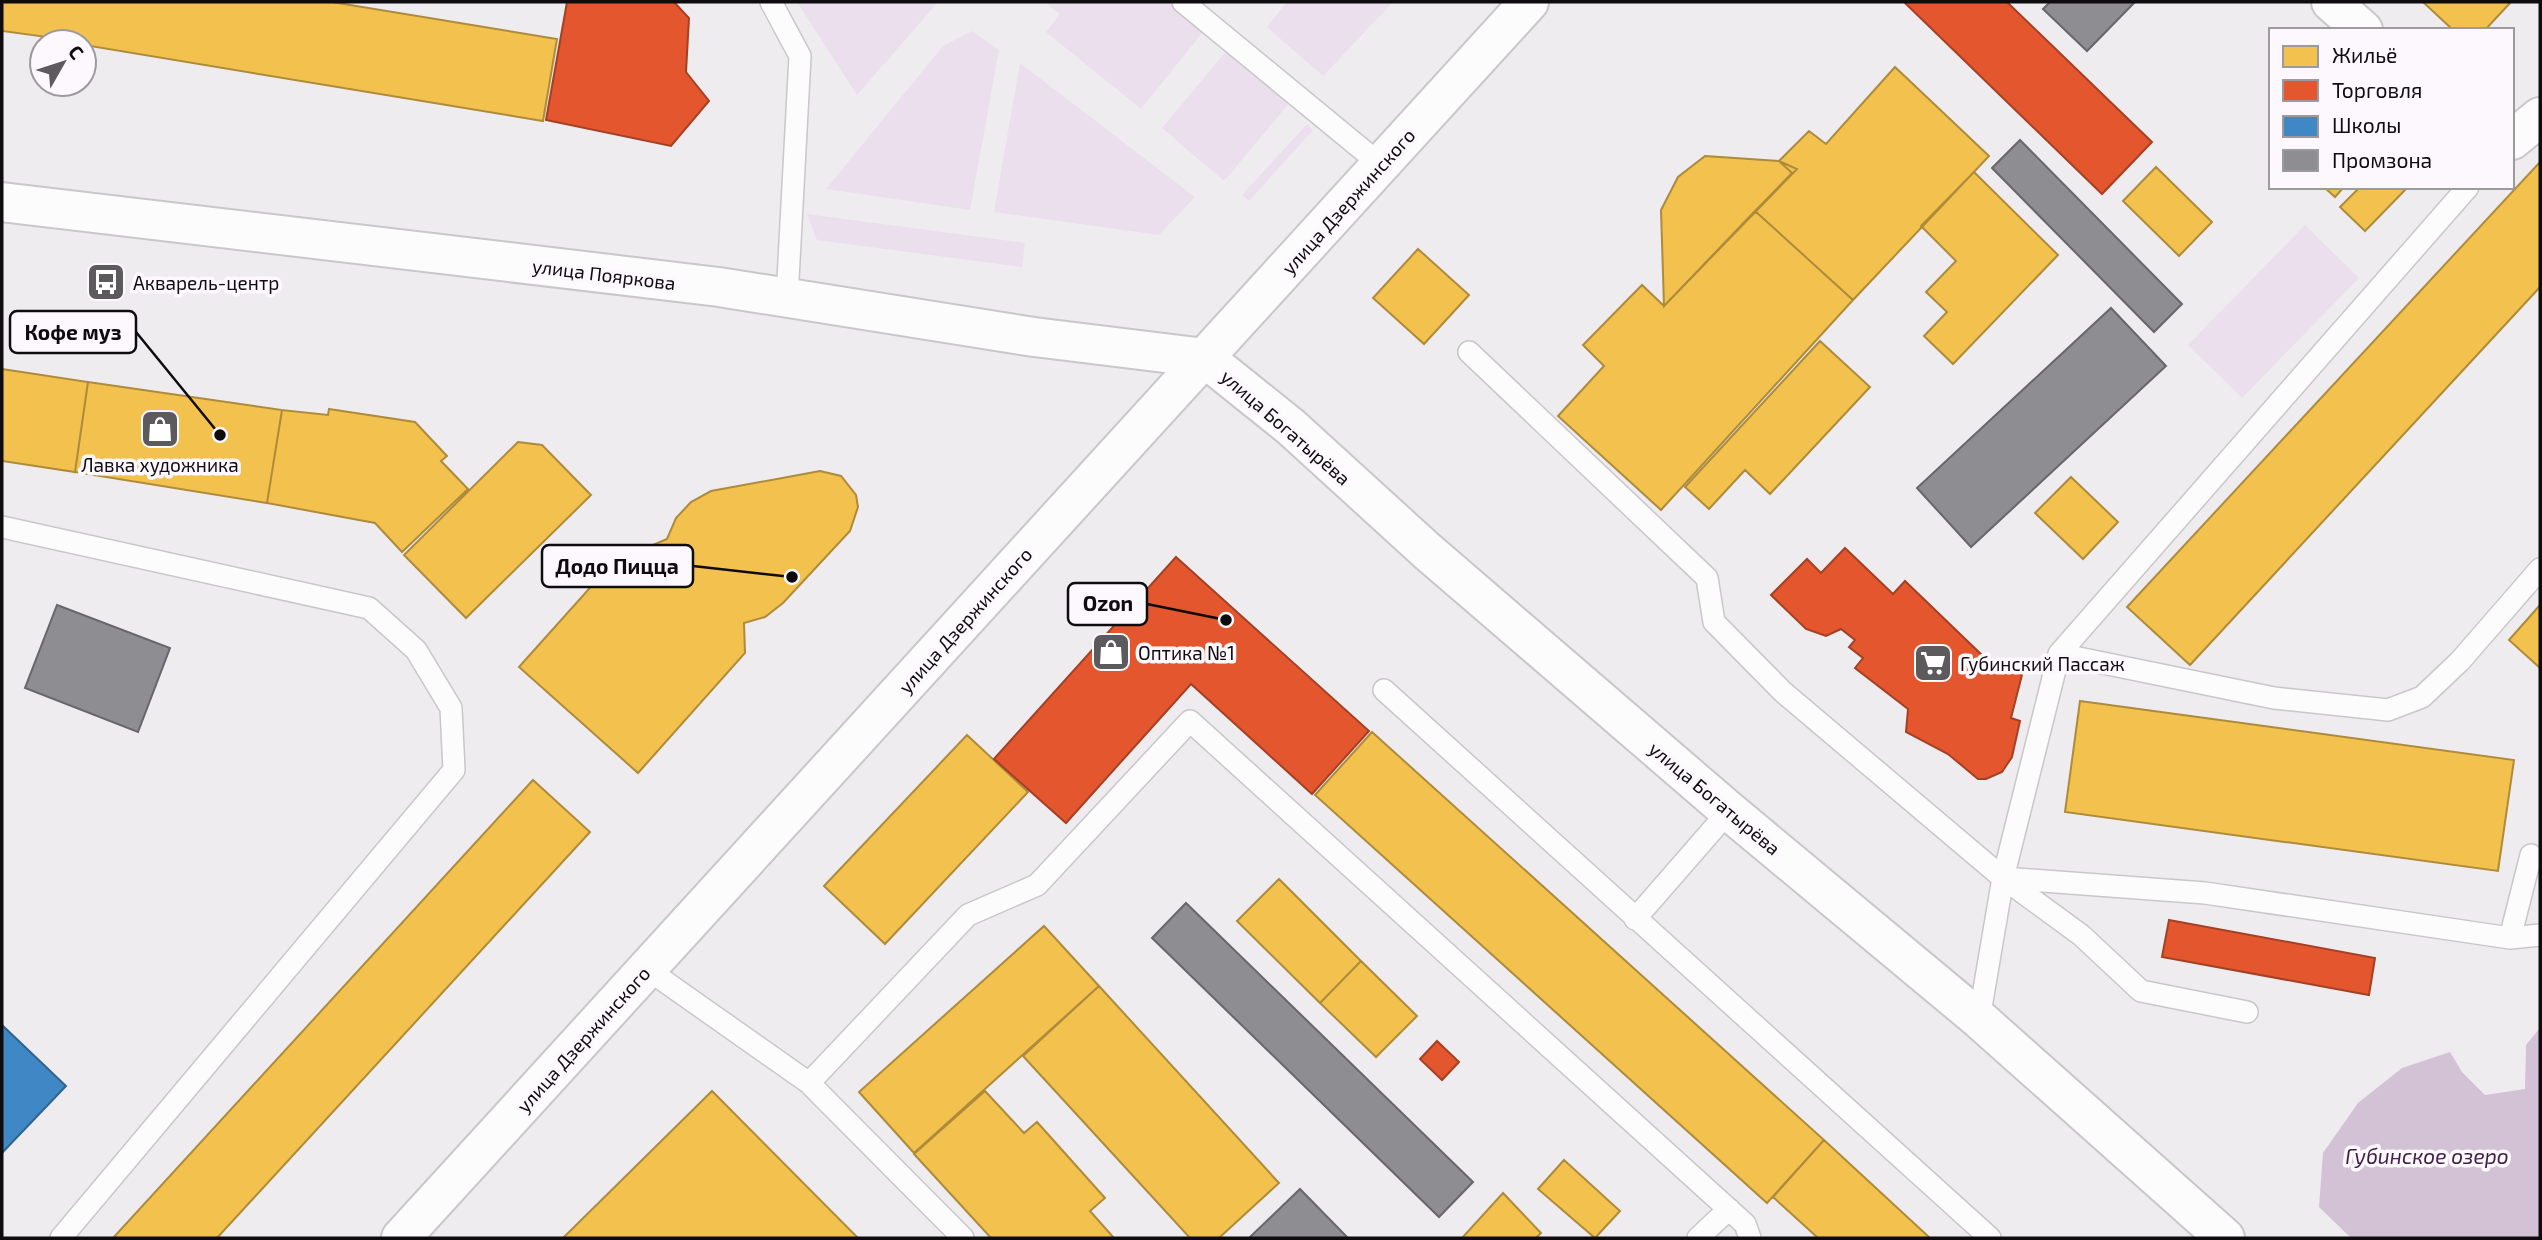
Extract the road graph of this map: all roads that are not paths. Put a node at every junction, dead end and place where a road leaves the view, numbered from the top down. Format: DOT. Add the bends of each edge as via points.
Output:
graph roads {
  1 [pos="771,2"];
  2 [pos="1183,2"];
  3 [pos="1529,2"];
  4 [pos="2540,117"];
  5 [pos="2514,138"];
  6 [pos="1381,165"];
  7 [pos="2466,189"];
  8 [pos="2,202"];
  9 [pos="787,298"];
  10 [pos="1469,352"];
  11 [pos="1205,358"];
  12 [pos="2,527"];
  13 [pos="2540,569"];
  14 [pos="2059,654"];
  15 [pos="1384,690"];
  16 [pos="1729,811"];
  17 [pos="2530,855"];
  18 [pos="2003,878"];
  19 [pos="1635,919"];
  20 [pos="2540,935"];
  21 [pos="2510,938"];
  22 [pos="647,969"];
  23 [pos="2247,1012"];
  24 [pos="1979,1019"];
  25 [pos="809,1083"];
  26 [pos="1729,1209"];
  27 [pos="61,1238"];
  28 [pos="401,1238"];
  29 [pos="963,1238"];
  30 [pos="1698,1238"];
  31 [pos="1750,1238"];
  32 [pos="1990,1238"];
  33 [pos="2225,1238"];
  1 -- 9 [label="lane" via="800,56"];
  2 -- 6 [label="lane"];
  3 -- 6 [label="main road, улица Дзержинского"];
  4 -- 5 [label="main road"];
  6 -- 11 [label="main road, улица Дзержинского"];
  7 -- 14 [label="lane"];
  8 -- 9 [label="main road, улица Пояркова"];
  9 -- 11 [label="main road, улица Пояркова" via="1034,337"];
  10 -- 18 [label="lane" via="1707,578 1714,622 1783,692"];
  11 -- 16 [label="main road, улица Богатырёва" via="1291,427 1427,551"];
  11 -- 22 [label="main road, улица Дзержинского"];
  12 -- 27 [label="lane" via="369,608 416,650 451,708 454,770"];
  13 -- 14 [label="lane" via="2460,661 2422,697 2388,710 2274,698"];
  14 -- 18 [label="lane"];
  15 -- 19 [label="lane"];
  16 -- 19 [label="lane"];
  16 -- 24 [label="main road, улица Богатырёва"];
  17 -- 21 [label="lane"];
  18 -- 21 [label="lane" via="2205,892"];
  18 -- 23 [label="lane" via="2081,935 2141,991"];
  18 -- 24 [label="lane"];
  19 -- 32 [label="lane"];
  20 -- 21 [label="lane"];
  22 -- 25 [label="lane"];
  22 -- 28 [label="main road, улица Дзержинского"];
  24 -- 33 [label="main road, улица Богатырёва"];
  25 -- 26 [label="lane" via="968,915 1037,885 1190,720"];
  25 -- 29 [label="lane"];
  26 -- 30 [label="lane"];
  26 -- 31 [label="lane" via="1745,1224"];
}
